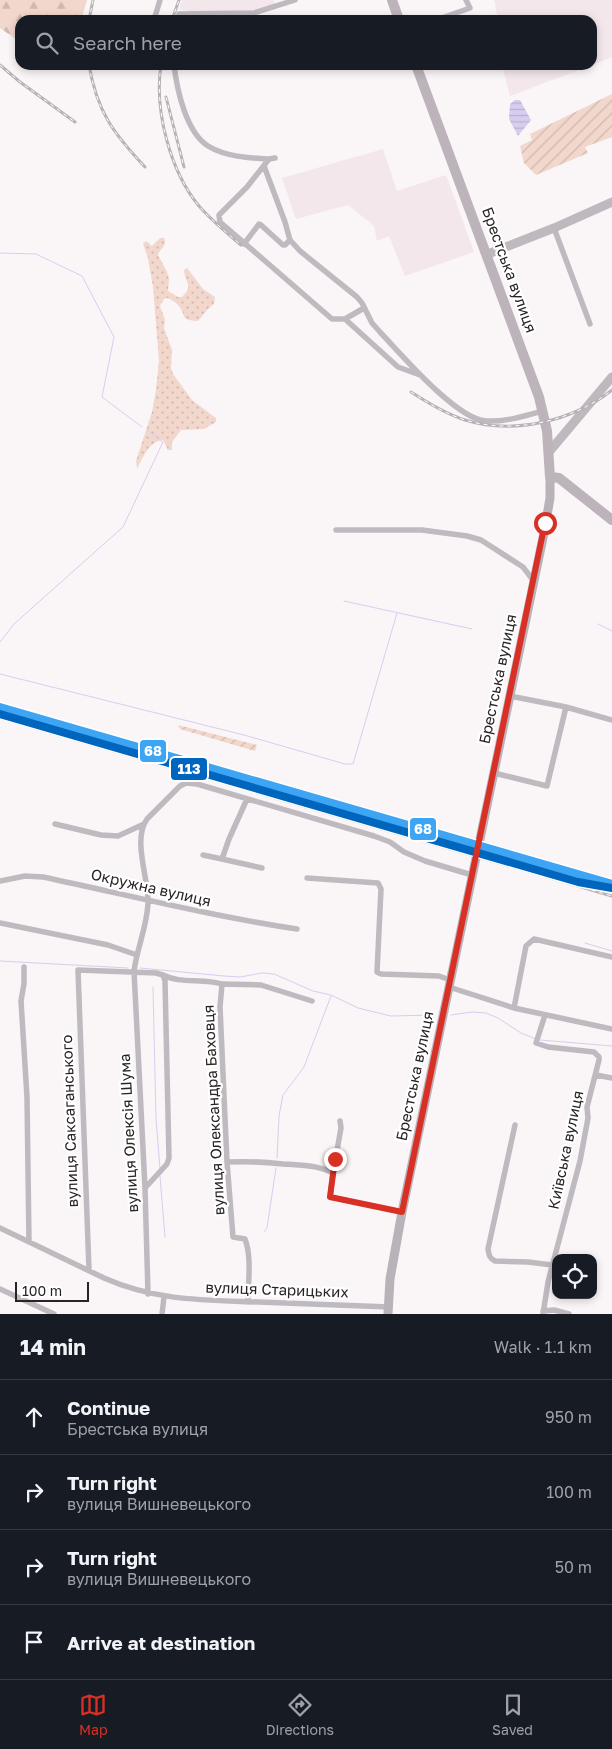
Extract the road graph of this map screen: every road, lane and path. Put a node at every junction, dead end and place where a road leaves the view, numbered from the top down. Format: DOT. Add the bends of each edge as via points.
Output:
graph roads {
  1 [pos="160,0"];
  2 [pos="295,0"];
  3 [pos="392,0"];
  4 [pos="466,0"];
  5 [pos="156,15"];
  6 [pos="179,15"];
  7 [pos="397,15"];
  8 [pos="450,15"];
  9 [pos="175,70"];
  10 [pos="418,70"];
  11 [pos="264,166"];
  12 [pos="612,202"];
  13 [pos="554,228"];
  14 [pos="290,240"];
  15 [pos="244,244"];
  16 [pos="488,254"];
  17 [pos="364,308"];
  18 [pos="345,319"];
  19 [pos="590,324"];
  20 [pos="422,376"];
  21 [pos="612,377"];
  22 [pos="543,411"];
  23 [pos="549,452"];
  24 [pos="550,477"];
  25 [pos="612,520"];
  26 [pos="336,530"];
  27 [pos="533,580"];
  28 [pos="510,696"];
  29 [pos="566,707"];
  30 [pos="612,720"];
  31 [pos="494,773"];
  32 [pos="247,800"];
  33 [pos="55,824"];
  34 [pos="144,824"];
  35 [pos="203,855"];
  36 [pos="222,859"];
  37 [pos="262,868"];
  38 [pos="472,875"];
  39 [pos="307,878"];
  40 [pos="0,881"];
  41 [pos="148,901"];
  42 [pos="0,923"];
  43 [pos="297,929"];
  44 [pos="136,955"];
  45 [pos="612,956"];
  46 [pos="24,968"];
  47 [pos="134,972"];
  48 [pos="163,975"];
  49 [pos="222,984"];
  50 [pos="449,984"];
  51 [pos="312,1001"];
  52 [pos="514,1008"];
  53 [pos="545,1015"];
  54 [pos="612,1029"];
  55 [pos="596,1075"];
  56 [pos="612,1078"];
  57 [pos="340,1121"];
  58 [pos="514,1126"];
  59 [pos="227,1162"];
  60 [pos="333,1173"];
  61 [pos="145,1188"];
  62 [pos="402,1212"];
  63 [pos="0,1228"];
  64 [pos="29,1242"];
  65 [pos="555,1254"];
  66 [pos="552,1265"];
  67 [pos="89,1270"];
  68 [pos="0,1289"];
  69 [pos="148,1294"];
  70 [pos="164,1297"];
  71 [pos="248,1302"];
  72 [pos="388,1310"];
  73 [pos="543,1313"];
  74 [pos="54,1314"];
  75 [pos="162,1314"];
  76 [pos="569,1314"];
  1 -- 5 [label="street"];
  2 -- 6 [label="street" via="254,12"];
  3 -- 7 [label="highway"];
  4 -- 8 [label="street" via="470,8"];
  9 -- 11 [label="street" via="184,110 198,136 208,146 229,154 272,158"];
  10 -- 16 [label="highway, Брестська вулиця"];
  11 -- 14 [label="street"];
  11 -- 15 [label="street" via="219,215 220,222"];
  12 -- 13 [label="main road"];
  13 -- 16 [label="main road"];
  13 -- 19 [label="street"];
  14 -- 15 [label="street" via="283,245 259,224"];
  14 -- 17 [label="street" via="357,297"];
  15 -- 18 [label="street" via="332,319"];
  16 -- 22 [label="highway, Брестська вулиця"];
  17 -- 18 [label="street"];
  17 -- 20 [label="street" via="372,323"];
  18 -- 20 [label="street" via="398,367"];
  20 -- 22 [label="street" via="459,408 484,421"];
  21 -- 23 [label="main road"];
  22 -- 23 [label="highway, Брестська вулиця"];
  23 -- 24 [label="highway, Брестська вулиця"];
  24 -- 25 [label="highway" via="559,478"];
  24 -- 27 [label="main road, Брестська вулиця" via="547,513"];
  26 -- 27 [label="street" via="422,530 467,536 481,540 523,567"];
  27 -- 28 [label="main road, Брестська вулиця"];
  28 -- 29 [label="street"];
  28 -- 31 [label="main road, Брестська вулиця"];
  29 -- 30 [label="street"];
  29 -- 31 [label="street" via="547,786"];
  31 -- 38 [label="main road, Брестська вулиця"];
  32 -- 34 [label="street" via="186,783"];
  32 -- 36 [label="street"];
  32 -- 38 [label="street" via="374,836 425,861"];
  33 -- 34 [label="street" via="118,836"];
  34 -- 41 [label="street, вулиця Олексія Шума" via="141,847"];
  35 -- 36 [label="street"];
  36 -- 37 [label="street"];
  38 -- 50 [label="main road, Брестська вулиця"];
  39 -- 50 [label="street" via="378,883 382,889 377,972 439,976"];
  40 -- 41 [label="street, Окружна вулиця" via="43,876"];
  41 -- 43 [label="street, Окружна вулиця"];
  41 -- 44 [label="street, вулиця Олексія Шума" via="146,925"];
  42 -- 44 [label="street" via="108,945"];
  44 -- 47 [label="street, вулиця Олексія Шума"];
  45 -- 52 [label="street" via="534,939 526,946"];
  46 -- 64 [label="street" via="21,1001 27,1097"];
  47 -- 48 [label="street"];
  47 -- 61 [label="street, вулиця Олексія Шума"];
  47 -- 67 [label="street, вулиця Саксаганського" via="78,970"];
  48 -- 49 [label="street"];
  48 -- 61 [label="street" via="169,1158"];
  49 -- 51 [label="street, вулиця Олександра Баховця" via="261,985"];
  49 -- 59 [label="street, вулиця Олександра Баховця" via="220,1007"];
  50 -- 52 [label="street"];
  50 -- 62 [label="main road, Брестська вулиця"];
  52 -- 53 [label="street"];
  53 -- 54 [label="street"];
  53 -- 55 [label="street, Київська вулиця" via="536,1042 548,1047 594,1052 599,1057"];
  55 -- 56 [label="street"];
  55 -- 65 [label="street, Київська вулиця" via="587,1107 580,1161"];
  57 -- 60 [label="street"];
  58 -- 66 [label="street" via="489,1254 495,1261"];
  59 -- 60 [label="street" via="301,1164"];
  59 -- 71 [label="street, вулиця Олександра Баховця" via="233,1237 245,1239 247,1243"];
  60 -- 62 [label="street" via="330,1197"];
  61 -- 69 [label="street, вулиця Олексія Шума"];
  62 -- 72 [label="main road, Брестська вулиця"];
  63 -- 64 [label="street, вулиця Старицьких"];
  64 -- 67 [label="street, вулиця Старицьких"];
  66 -- 73 [label="street, Київська вулиця"];
  67 -- 69 [label="street, вулиця Старицьких" via="121,1286"];
  68 -- 74 [label="street"];
  69 -- 70 [label="street, вулиця Старицьких"];
  70 -- 71 [label="street, вулиця Старицьких"];
  70 -- 75 [label="street"];
  71 -- 72 [label="street, вулиця Старицьких"];
  73 -- 76 [label="street" via="554,1310"];
}
